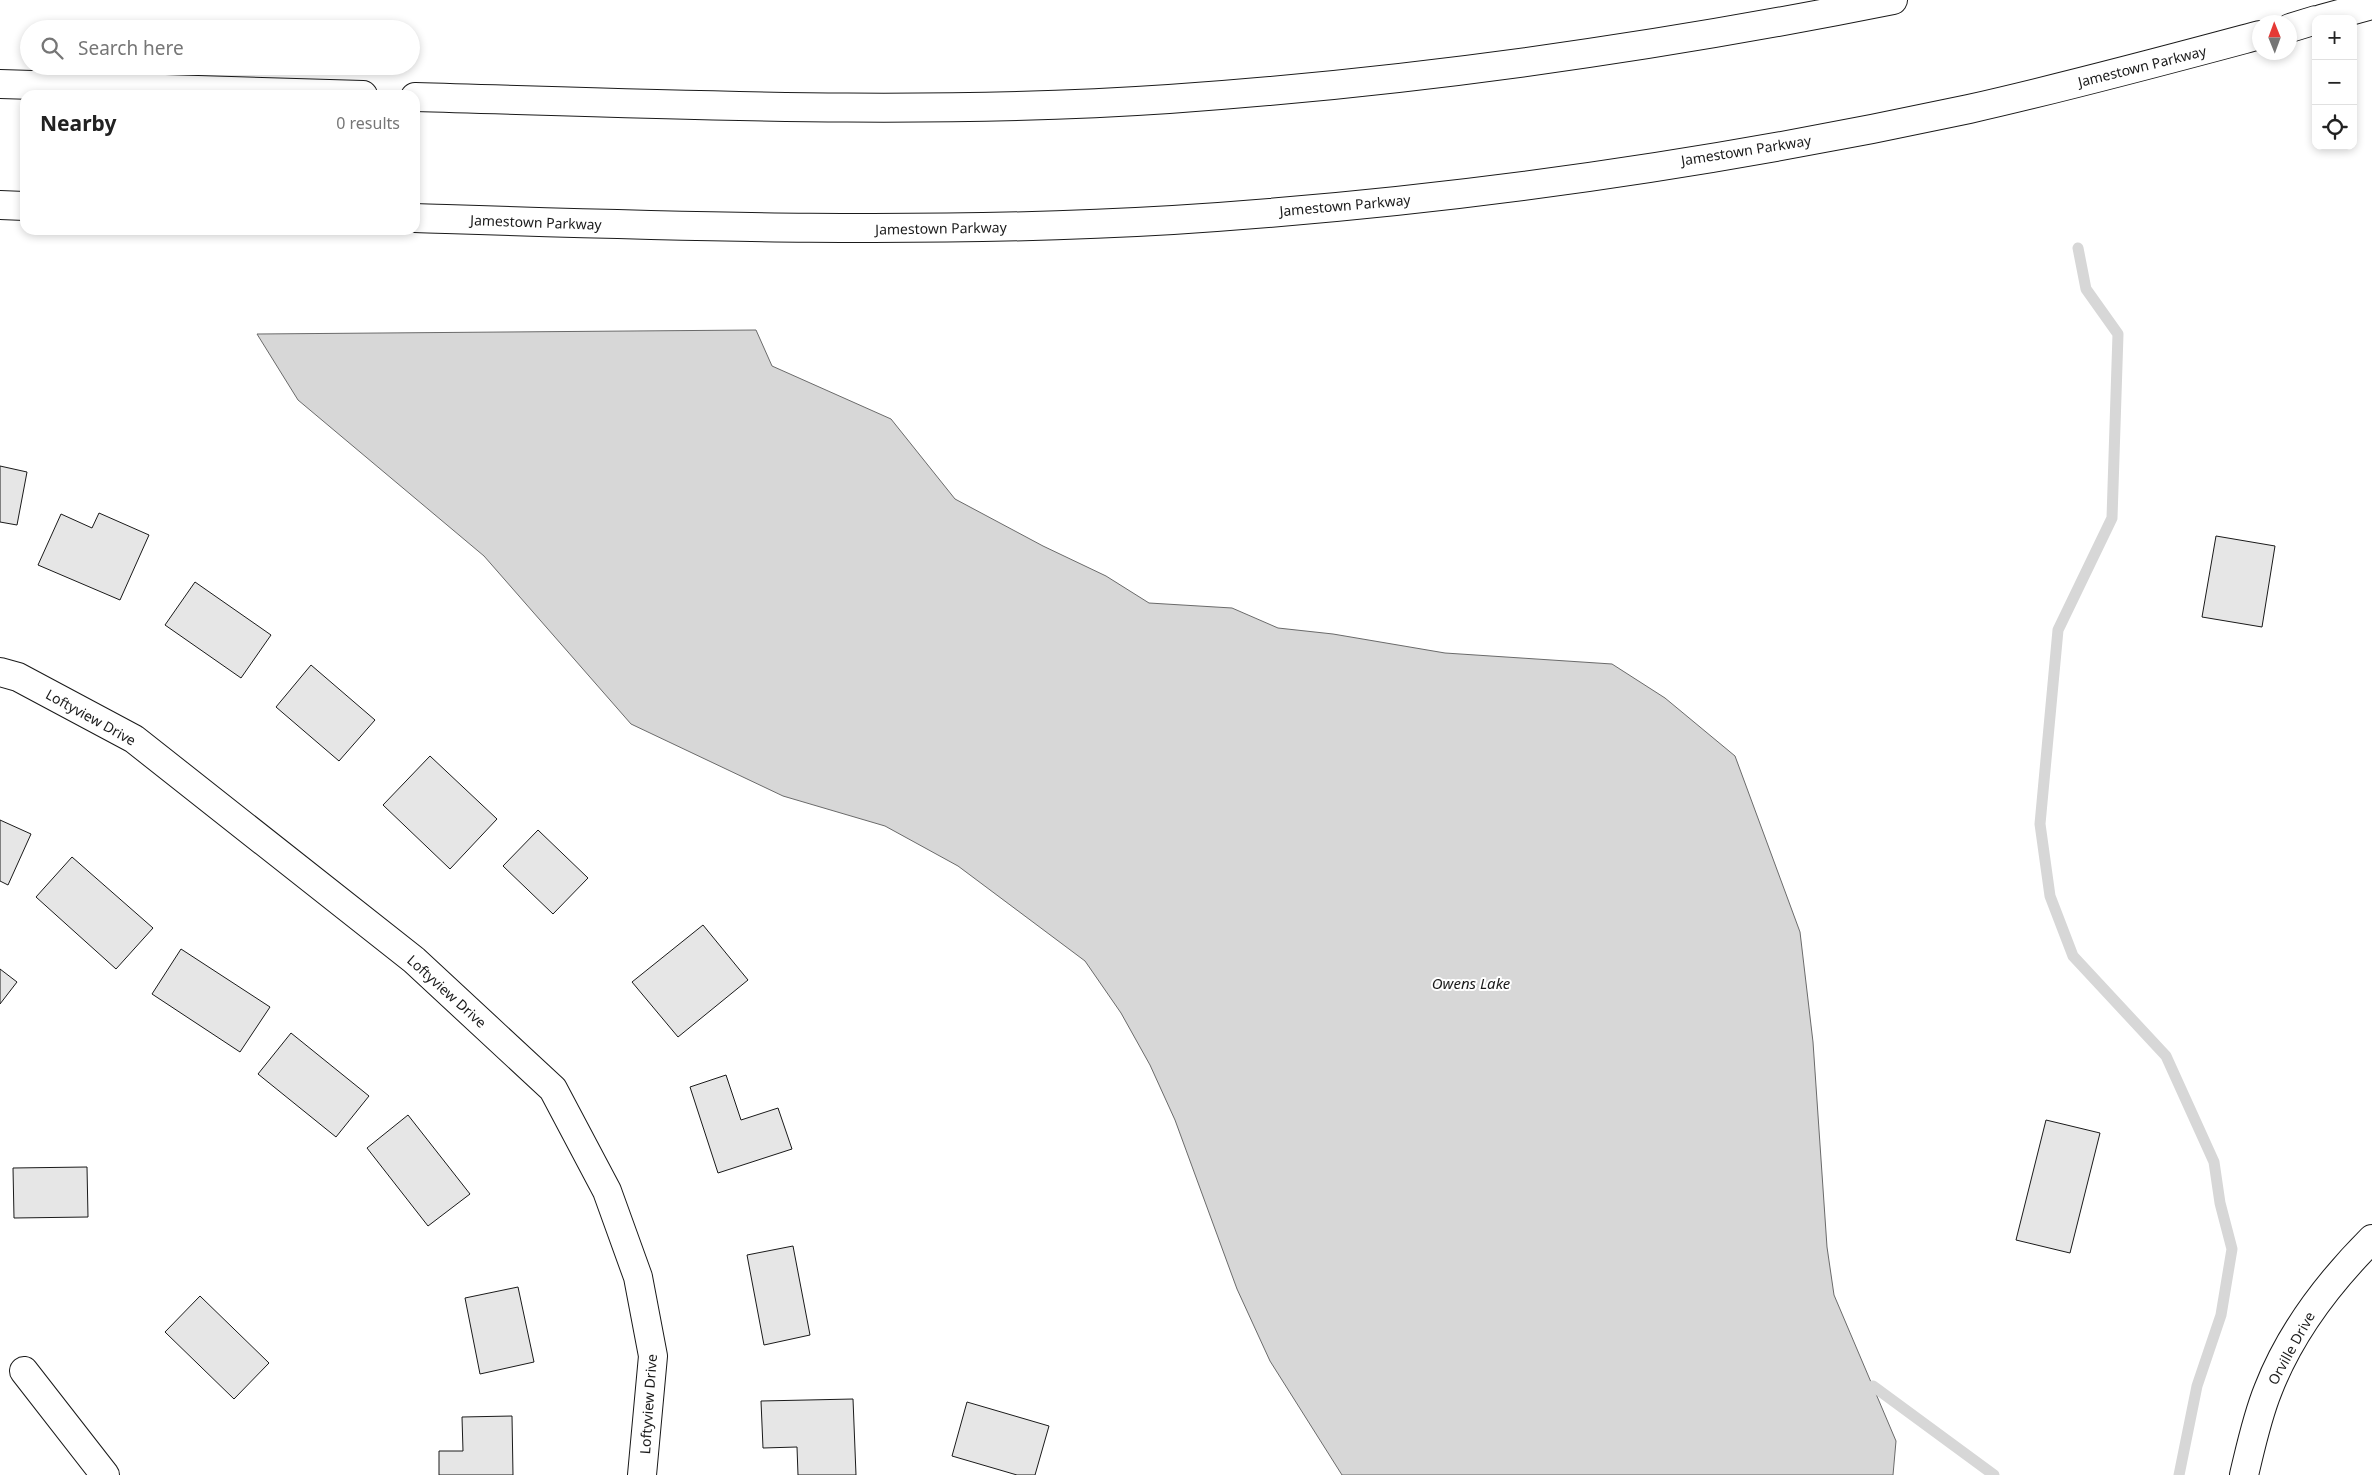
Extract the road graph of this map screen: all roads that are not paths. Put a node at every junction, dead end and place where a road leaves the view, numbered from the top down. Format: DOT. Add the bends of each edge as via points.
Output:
graph roads {
  1 [pos="1893,0"];
  2 [pos="2372,5"];
  3 [pos="2336,15"];
  4 [pos="2312,21"];
  5 [pos="2297,26"];
  6 [pos="2252,37"];
  7 [pos="0,84"];
  8 [pos="198,90"];
  9 [pos="420,97"];
  10 [pos="0,205"];
  11 [pos="20,206"];
  12 [pos="420,218"];
  13 [pos="0,672"];
  14 [pos="2372,1239"];
  15 [pos="24,1371"];
  16 [pos="105,1475"];
  17 [pos="642,1475"];
  18 [pos="2244,1475"];
  1 -- 9 [label="main road" via="1772,24 1446,73 1167,99 892,108"];
  2 -- 3 [label="main road"];
  4 -- 5 [label="main road"];
  6 -- 12 [label="main road, Jamestown Parkway" via="1971,108 1803,142 1461,194 1175,220 1043,226 749,228"];
  7 -- 8 [label="main road"];
  10 -- 11 [label="main road"];
  13 -- 17 [label="main road, Loftyview Drive" via="18,677 134,739 414,960 553,1089 607,1191 638,1277 653,1356"];
  14 -- 18 [label="main road, Orville Drive" via="2348,1263 2316,1305 2290,1347 2268,1389"];
  15 -- 16 [label="main road"];
}
